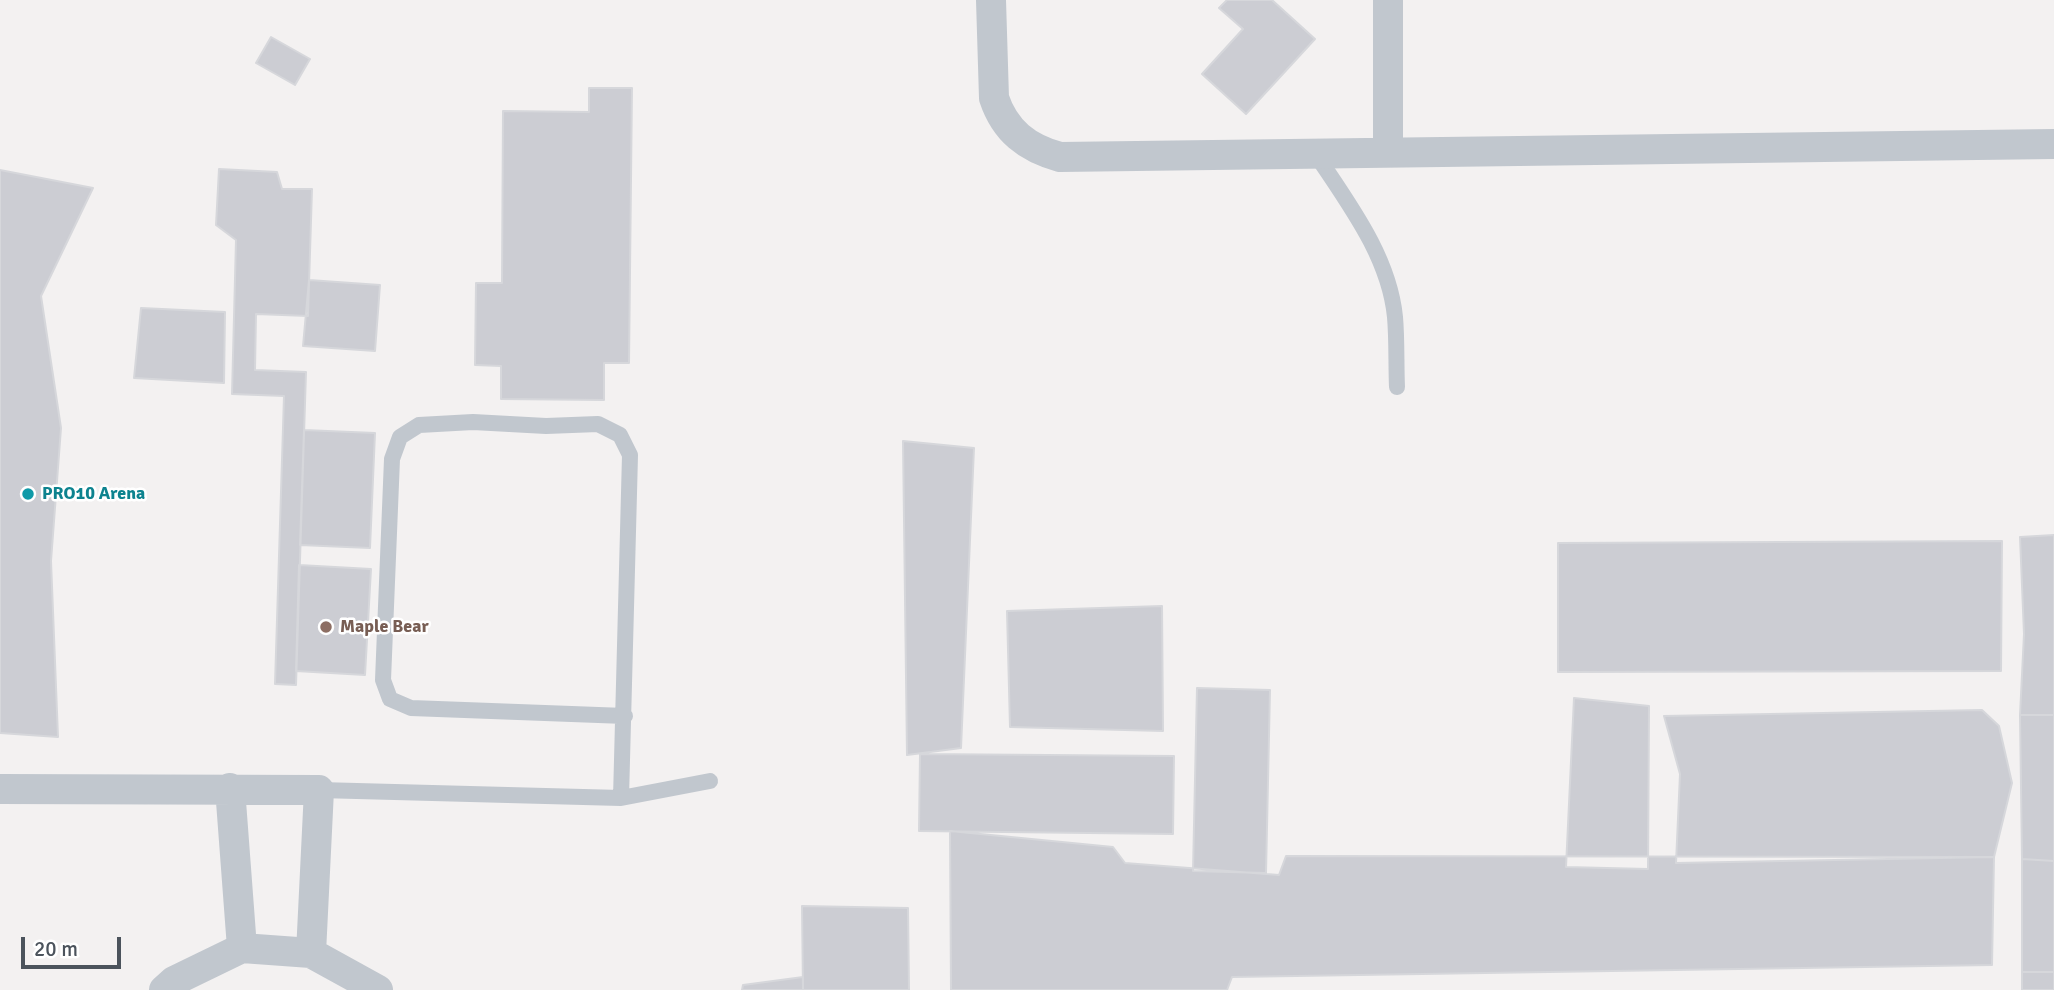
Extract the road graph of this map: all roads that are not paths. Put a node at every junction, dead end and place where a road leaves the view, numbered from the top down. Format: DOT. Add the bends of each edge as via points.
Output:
graph roads {
  1 [pos="991,0"];
  2 [pos="1388,0"];
  3 [pos="2054,144"];
  4 [pos="1388,152"];
  5 [pos="1315,153"];
  6 [pos="1397,387"];
  7 [pos="625,716"];
  8 [pos="710,781"];
  9 [pos="230,788"];
  10 [pos="0,789"];
  11 [pos="319,790"];
  12 [pos="621,798"];
  13 [pos="242,948"];
  14 [pos="311,953"];
  15 [pos="164,990"];
  16 [pos="378,990"];
  1 -- 5 [label="street" via="994,98 1006,125 1029,146 1076,158"];
  2 -- 4 [label="street"];
  3 -- 4 [label="street"];
  4 -- 5 [label="street"];
  5 -- 6 [label="lane" via="1358,217 1382,266 1395,315"];
  7 -- 7 [label="lane" via="630,455 620,435 598,424 473,422 419,425 400,437 392,459 383,680 390,699 411,708"];
  7 -- 12 [label="lane"];
  8 -- 12 [label="lane"];
  9 -- 10 [label="street"];
  9 -- 11 [label="street"];
  9 -- 13 [label="street"];
  11 -- 12 [label="lane"];
  11 -- 14 [label="street"];
  13 -- 14 [label="street"];
  13 -- 15 [label="street"];
  14 -- 16 [label="street"];
}
